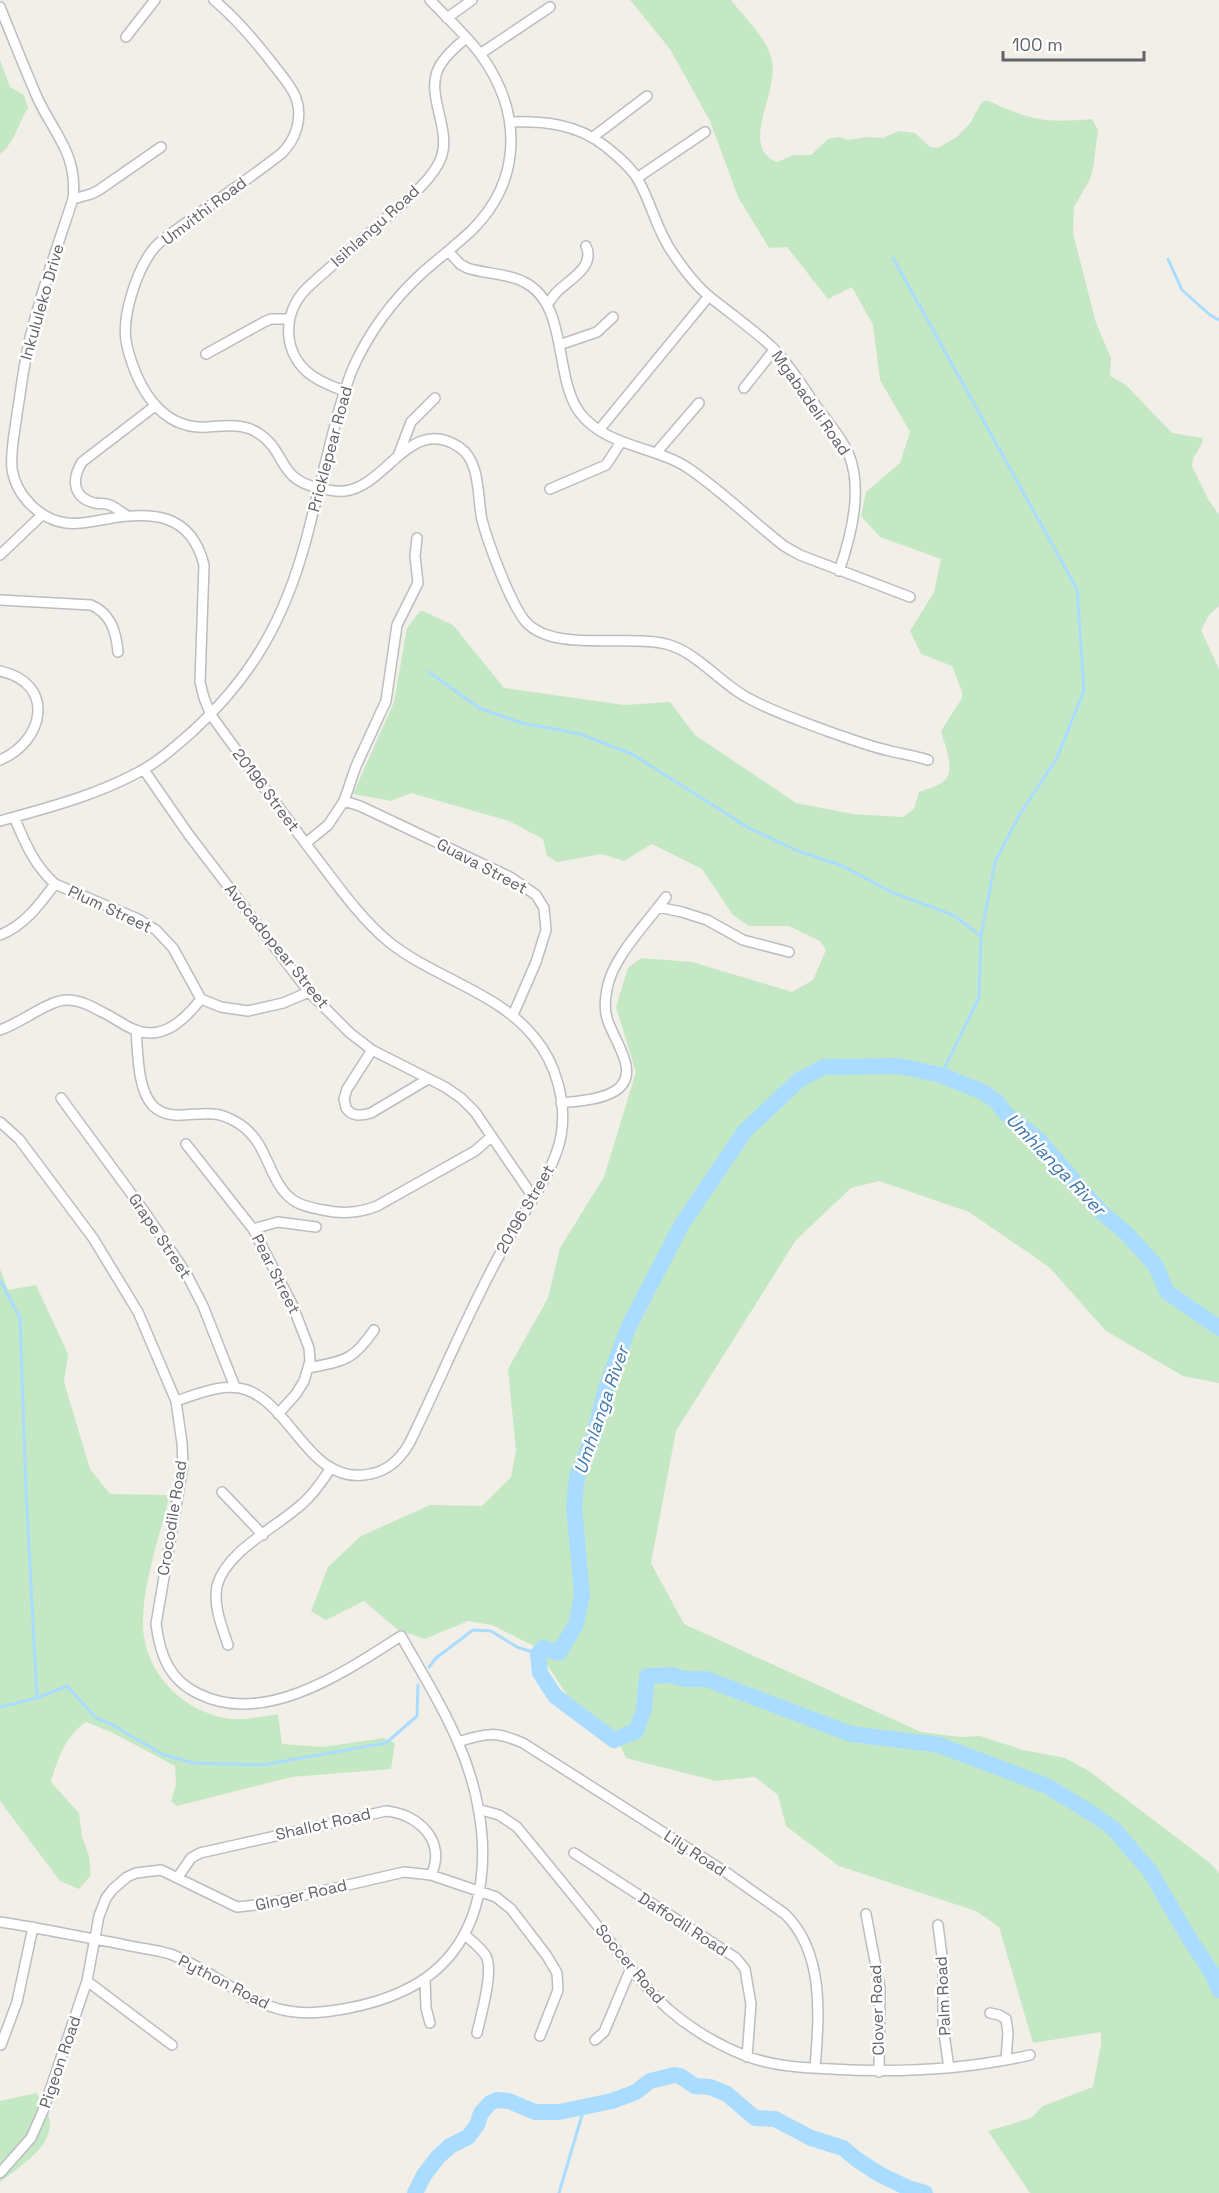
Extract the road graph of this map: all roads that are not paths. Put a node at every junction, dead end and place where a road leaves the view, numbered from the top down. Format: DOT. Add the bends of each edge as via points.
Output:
graph roads {
  1 [pos="155,0"];
  2 [pos="214,0"];
  3 [pos="429,0"];
  4 [pos="472,0"];
  5 [pos="0,7"];
  6 [pos="550,7"];
  7 [pos="447,18"];
  8 [pos="126,37"];
  9 [pos="466,38"];
  10 [pos="480,54"];
  11 [pos="647,96"];
  12 [pos="510,122"];
  13 [pos="705,132"];
  14 [pos="593,137"];
  15 [pos="161,147"];
  16 [pos="637,178"];
  17 [pos="73,199"];
  18 [pos="586,246"];
  19 [pos="448,251"];
  20 [pos="708,296"];
  21 [pos="547,305"];
  22 [pos="613,317"];
  23 [pos="288,319"];
  24 [pos="559,345"];
  25 [pos="774,350"];
  26 [pos="206,354"];
  27 [pos="744,388"];
  28 [pos="344,391"];
  29 [pos="435,398"];
  30 [pos="699,403"];
  31 [pos="155,406"];
  32 [pos="599,430"];
  33 [pos="621,442"];
  34 [pos="656,453"];
  35 [pos="398,456"];
  36 [pos="320,488"];
  37 [pos="550,489"];
  38 [pos="42,515"];
  39 [pos="126,515"];
  40 [pos="417,538"];
  41 [pos="0,555"];
  42 [pos="840,571"];
  43 [pos="910,597"];
  44 [pos="0,600"];
  45 [pos="118,652"];
  46 [pos="0,671"];
  47 [pos="211,715"];
  48 [pos="0,760"];
  49 [pos="928,760"];
  50 [pos="144,770"];
  51 [pos="344,801"];
  52 [pos="14,817"];
  53 [pos="0,821"];
  54 [pos="306,843"];
  55 [pos="55,884"];
  56 [pos="666,897"];
  57 [pos="658,907"];
  58 [pos="0,935"];
  59 [pos="789,952"];
  60 [pos="309,992"];
  61 [pos="201,999"];
  62 [pos="513,1015"];
  63 [pos="0,1030"];
  64 [pos="136,1030"];
  65 [pos="372,1050"];
  66 [pos="428,1079"];
  67 [pos="61,1098"];
  68 [pos="561,1103"];
  69 [pos="0,1122"];
  70 [pos="491,1137"];
  71 [pos="186,1144"];
  72 [pos="533,1197"];
  73 [pos="316,1227"];
  74 [pos="253,1229"];
  75 [pos="374,1330"];
  76 [pos="308,1368"];
  77 [pos="235,1387"];
  78 [pos="176,1401"];
  79 [pos="278,1414"];
  80 [pos="331,1468"];
  81 [pos="222,1492"];
  82 [pos="263,1535"];
  83 [pos="401,1636"];
  84 [pos="228,1645"];
  85 [pos="458,1742"];
  86 [pos="478,1809"];
  87 [pos="574,1853"];
  88 [pos="431,1875"];
  89 [pos="178,1877"];
  90 [pos="481,1891"];
  91 [pos="866,1914"];
  92 [pos="0,1922"];
  93 [pos="938,1925"];
  94 [pos="33,1927"];
  95 [pos="465,1935"];
  96 [pos="95,1939"];
  97 [pos="631,1968"];
  98 [pos="425,1979"];
  99 [pos="87,1981"];
  100 [pos="990,2013"];
  101 [pos="430,2023"];
  102 [pos="477,2033"];
  103 [pos="540,2036"];
  104 [pos="595,2040"];
  105 [pos="1,2045"];
  106 [pos="172,2045"];
  107 [pos="1030,2055"];
  108 [pos="747,2057"];
  109 [pos="1006,2060"];
  110 [pos="814,2068"];
  111 [pos="949,2068"];
  112 [pos="879,2072"];
  113 [pos="0,2173"];
  1 -- 8 [label="street"];
  2 -- 31 [label="street, Umvithi Road" via="250,35 292,89 298,105 298,122 282,153 159,243 142,268 125,314 124,334"];
  3 -- 7 [label="street, Pricklepear Road"];
  4 -- 7 [label="street"];
  5 -- 17 [label="street, Inkululeko Drive" via="40,104 70,158"];
  6 -- 10 [label="street"];
  7 -- 9 [label="street, Pricklepear Road"];
  9 -- 10 [label="street, Pricklepear Road"];
  9 -- 23 [label="street, Isihlangu Road" via="443,61 435,77 444,131 444,147 436,168 402,204 301,294"];
  10 -- 12 [label="street, Pricklepear Road" via="500,87"];
  11 -- 14 [label="street"];
  12 -- 14 [label="street, Mgabadeli Road" via="558,124"];
  12 -- 19 [label="street, Pricklepear Road" via="509,162 495,200"];
  13 -- 16 [label="street"];
  14 -- 16 [label="street, Mgabadeli Road"];
  15 -- 17 [label="street" via="99,190"];
  16 -- 20 [label="street, Mgabadeli Road" via="670,250"];
  17 -- 38 [label="street, Inkululeko Drive" via="30,338 13,452 12,470 20,490"];
  18 -- 21 [label="street" via="589,254 585,265"];
  19 -- 21 [label="street" via="466,268 524,282"];
  19 -- 28 [label="street, Pricklepear Road" via="404,290 389,309 361,351"];
  20 -- 25 [label="street, Mgabadeli Road"];
  20 -- 32 [label="street"];
  21 -- 24 [label="street"];
  22 -- 24 [label="street" via="597,332"];
  23 -- 26 [label="street" via="271,319"];
  23 -- 28 [label="street" via="292,347 303,368"];
  24 -- 32 [label="street" via="575,406"];
  25 -- 27 [label="street"];
  25 -- 42 [label="street, Mgabadeli Road" via="841,440 852,463 853,516"];
  28 -- 36 [label="street, Pricklepear Road"];
  29 -- 35 [label="street" via="411,422"];
  30 -- 34 [label="street"];
  31 -- 36 [label="street, Umvithi Road" via="184,425 253,430 268,441 297,482"];
  31 -- 39 [label="street" via="82,462 75,475 75,487 84,499 109,504"];
  32 -- 33 [label="street"];
  33 -- 34 [label="street"];
  33 -- 37 [label="street" via="606,465"];
  34 -- 42 [label="street" via="690,469 784,546"];
  35 -- 36 [label="street, Umvithi Road" via="357,488"];
  35 -- 49 [label="street, Umvithi Road" via="416,443 431,439 450,442 468,455 488,539 519,611 536,630 561,639 651,641 674,646 737,692 762,705 868,745"];
  36 -- 47 [label="street, Pricklepear Road" via="281,615 250,668"];
  38 -- 39 [label="street" via="73,524"];
  38 -- 41 [label="street"];
  39 -- 47 [label="street" via="150,514 169,520 183,529 199,549 205,573 200,682"];
  40 -- 51 [label="street" via="418,578 397,625 388,692"];
  42 -- 43 [label="street"];
  44 -- 45 [label="street" via="98,608 110,619"];
  46 -- 48 [label="street" via="16,675 27,684 36,696 39,712 28,741"];
  47 -- 50 [label="street, Pricklepear Road"];
  47 -- 54 [label="street, 20196 Street"];
  50 -- 52 [label="street, Pricklepear Road" via="73,801"];
  50 -- 60 [label="street, Avocadopear Street"];
  51 -- 54 [label="street" via="328,825"];
  51 -- 62 [label="street, Guava Street" via="504,874 536,895 544,908 546,930"];
  52 -- 53 [label="street, Pricklepear Road"];
  52 -- 55 [label="street, Plum Street" via="32,858"];
  54 -- 62 [label="street, 20196 Street" via="363,917 389,941 428,969"];
  55 -- 58 [label="street" via="31,915"];
  55 -- 61 [label="street, Plum Street" via="156,930 173,948"];
  56 -- 57 [label="street"];
  57 -- 59 [label="street" via="707,920 743,940"];
  57 -- 68 [label="street" via="614,969 607,989 607,1018 627,1068 623,1082 607,1094"];
  60 -- 61 [label="street" via="248,1011 228,1009"];
  60 -- 65 [label="street, Avocadopear Street" via="350,1034"];
  61 -- 64 [label="street" via="174,1027 154,1032"];
  62 -- 68 [label="street, 20196 Street" via="549,1059"];
  63 -- 64 [label="street" via="54,1002 67,1000 87,1004"];
  64 -- 70 [label="street" via="139,1070 152,1104 173,1114 220,1115 241,1125 260,1143 286,1193 313,1208 340,1212 377,1206 475,1151"];
  65 -- 66 [label="street, Avocadopear Street"];
  65 -- 66 [label="street" via="345,1094 346,1108 352,1114 371,1113"];
  66 -- 70 [label="street, Avocadopear Street" via="461,1098"];
  67 -- 77 [label="street, Grape Street" via="186,1273"];
  68 -- 72 [label="street, 20196 Street" via="558,1149"];
  69 -- 78 [label="street, Crocodile Road" via="18,1139 114,1270 138,1312"];
  70 -- 72 [label="street, Avocadopear Street"];
  71 -- 74 [label="street, Pear Street"];
  72 -- 80 [label="street, 20196 Street" via="486,1280 404,1452 384,1470 367,1475 349,1475"];
  73 -- 74 [label="street" via="278,1222"];
  74 -- 76 [label="street, Pear Street" via="300,1323 309,1348"];
  75 -- 76 [label="street" via="348,1359"];
  76 -- 79 [label="street" via="296,1394"];
  77 -- 78 [label="street"];
  77 -- 79 [label="street, 20196 Street" via="253,1392"];
  78 -- 83 [label="street, Crocodile Road" via="183,1466 156,1624 164,1659 177,1679 193,1691 229,1705 271,1701 307,1689"];
  79 -- 80 [label="street, 20196 Street"];
  80 -- 82 [label="street" via="313,1494"];
  81 -- 82 [label="street"];
  82 -- 84 [label="street" via="235,1556 217,1587 219,1618"];
  83 -- 85 [label="street, Python Road"];
  85 -- 86 [label="street, Python Road"];
  85 -- 110 [label="street, Lily Road" via="497,1733 523,1743 727,1873 784,1914 807,1944 813,1970 818,2032"];
  86 -- 90 [label="street, Python Road" via="483,1857"];
  86 -- 97 [label="street, Soccer Road" via="499,1815 517,1827"];
  87 -- 108 [label="street, Daffodil Road" via="743,1964 751,2004"];
  88 -- 89 [label="street, Ginger Road" via="395,1872 244,1908"];
  88 -- 89 [label="street, Shallot Road" via="436,1862 435,1848 423,1827 405,1815 386,1811 200,1853 191,1858"];
  88 -- 90 [label="street, Ginger Road"];
  89 -- 96 [label="street, Ginger Road" via="161,1870 127,1877 106,1898"];
  90 -- 95 [label="street, Python Road"];
  90 -- 103 [label="street, Ginger Road" via="511,1909 557,1973 558,1990"];
  91 -- 112 [label="street, Clover Road" via="880,1988"];
  92 -- 94 [label="street, Python Road"];
  93 -- 111 [label="street, Palm Road"];
  94 -- 96 [label="street, Python Road"];
  94 -- 105 [label="street" via="17,2002"];
  95 -- 98 [label="street, Python Road" via="447,1960"];
  95 -- 102 [label="street" via="488,1963"];
  96 -- 98 [label="street, Python Road" via="170,1954 260,2003 290,2012 363,2006"];
  96 -- 99 [label="street, Pigeon Road"];
  97 -- 104 [label="street" via="604,2032"];
  97 -- 108 [label="street, Soccer Road" via="654,1995 687,2023"];
  98 -- 101 [label="street"];
  99 -- 106 [label="street"];
  99 -- 113 [label="street, Pigeon Road" via="38,2125"];
  100 -- 109 [label="street" via="1006,2019"];
  107 -- 109 [label="street, Soccer Road"];
  108 -- 110 [label="street, Soccer Road"];
  109 -- 111 [label="street, Soccer Road"];
  110 -- 112 [label="street, Soccer Road"];
  111 -- 112 [label="street, Soccer Road"];
}
